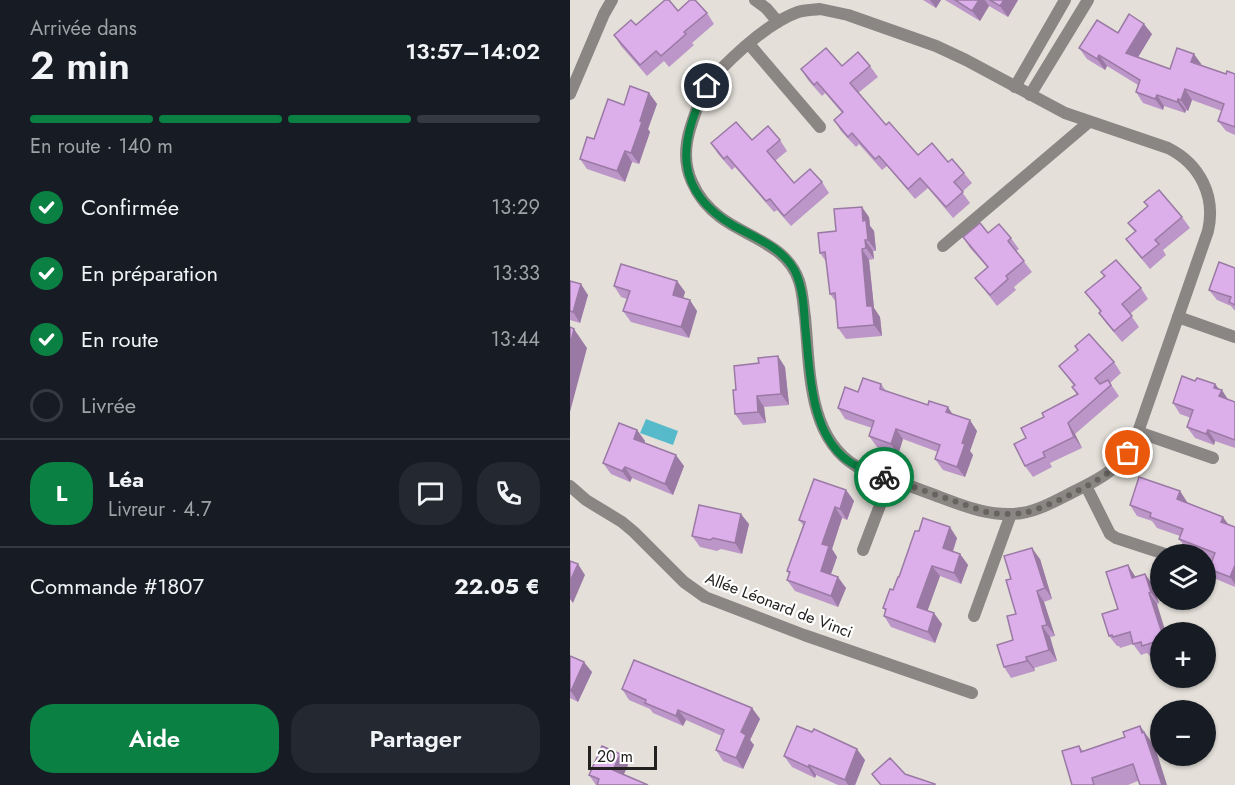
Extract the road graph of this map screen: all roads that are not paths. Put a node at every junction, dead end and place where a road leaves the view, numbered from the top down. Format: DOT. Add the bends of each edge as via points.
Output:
graph roads {
  1 [pos="612,0"];
  2 [pos="755,0"];
  3 [pos="1065,0"];
  4 [pos="1088,0"];
  5 [pos="778,22"];
  6 [pos="749,44"];
  7 [pos="1016,87"];
  8 [pos="570,94"];
  9 [pos="1030,95"];
  10 [pos="1089,122"];
  11 [pos="820,127"];
  12 [pos="943,246"];
  13 [pos="1178,317"];
  14 [pos="1235,337"];
  15 [pos="1138,432"];
  16 [pos="1213,458"];
  17 [pos="890,479"];
  18 [pos="570,486"];
  19 [pos="1086,486"];
  20 [pos="1011,514"];
  21 [pos="1150,549"];
  22 [pos="863,550"];
  23 [pos="974,616"];
  24 [pos="972,693"];
  1 -- 8 [label="street"];
  2 -- 5 [label="street"];
  3 -- 7 [label="street"];
  4 -- 9 [label="street"];
  5 -- 6 [label="street"];
  5 -- 7 [label="street" via="809,10 848,15 936,46"];
  6 -- 11 [label="street"];
  6 -- 17 [label="street" via="715,75 701,98 687,140 688,175 702,200 719,216 778,251 794,270 802,293 812,392 824,431 847,461"];
  7 -- 9 [label="street"];
  9 -- 10 [label="street"];
  10 -- 12 [label="street"];
  10 -- 13 [label="street" via="1179,153 1198,173 1208,195 1211,219"];
  13 -- 14 [label="street"];
  13 -- 15 [label="street"];
  15 -- 16 [label="street"];
  15 -- 19 [label="street" via="1119,463"];
  17 -- 20 [label="street" via="974,509"];
  17 -- 22 [label="street"];
  18 -- 24 [label="street, Allée Léonard de Vinci" via="622,522 705,597"];
  19 -- 20 [label="street" via="1035,510"];
  19 -- 21 [label="street" via="1110,534"];
  20 -- 23 [label="street"];
}
